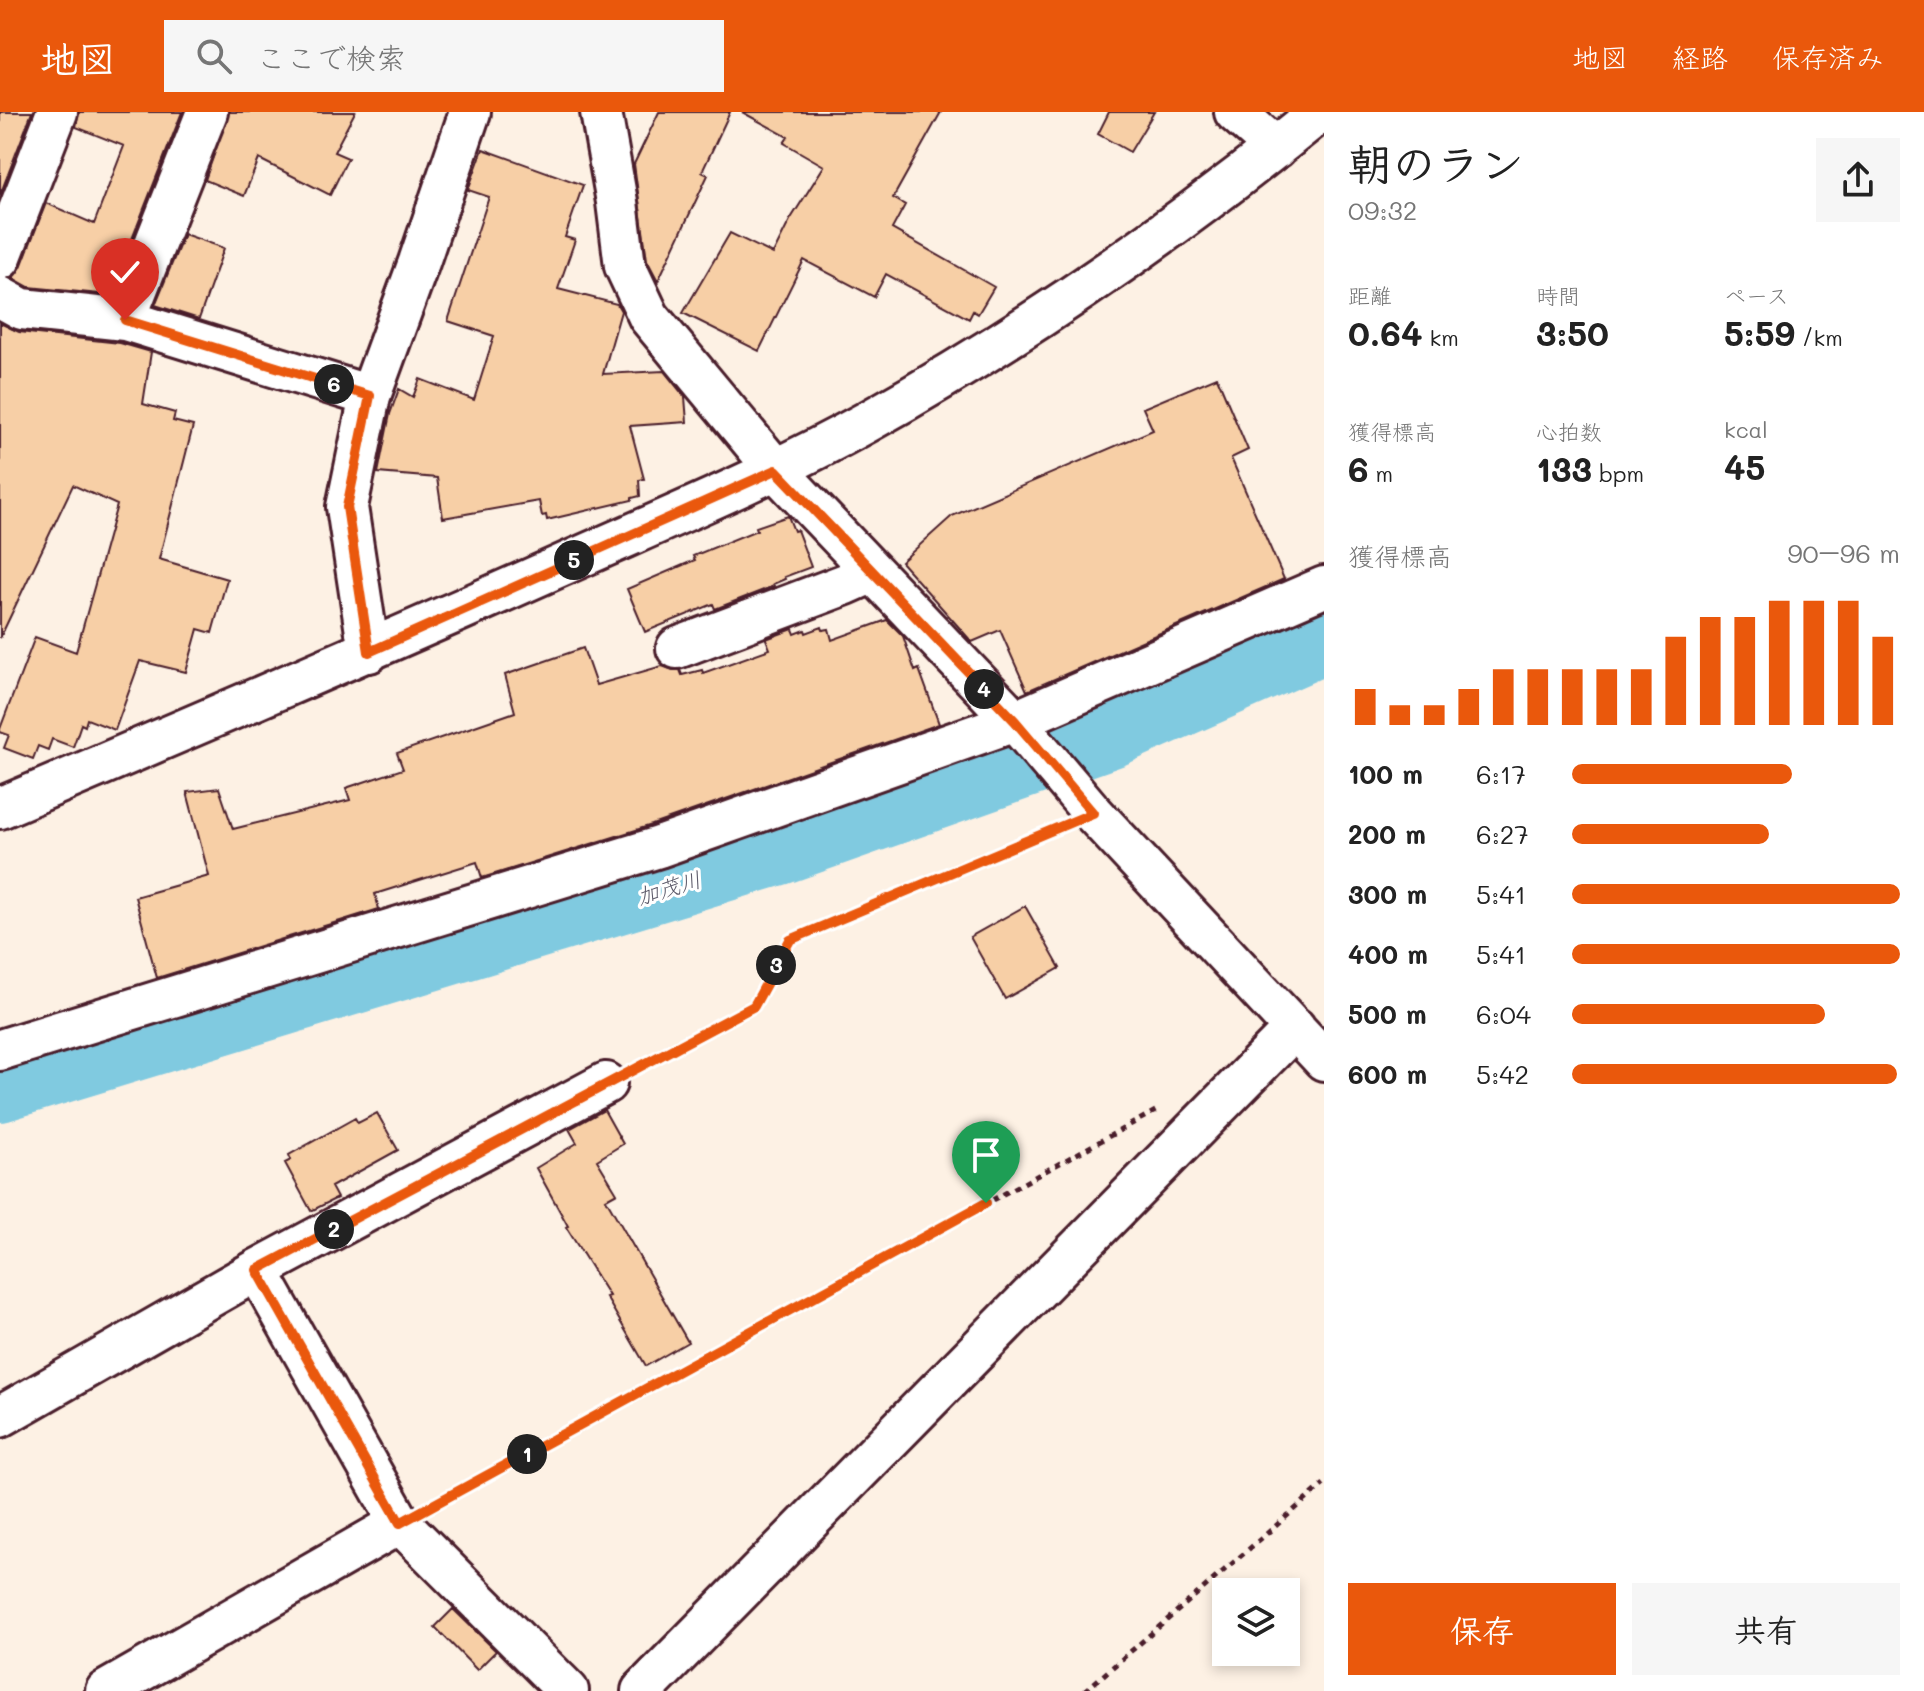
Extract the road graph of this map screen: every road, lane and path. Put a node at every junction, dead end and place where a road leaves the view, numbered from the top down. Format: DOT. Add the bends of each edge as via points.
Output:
graph roads {
  1 [pos="57,112"];
  2 [pos="207,112"];
  3 [pos="470,112"];
  4 [pos="601,112"];
  5 [pos="1235,112"];
  6 [pos="1320,112"];
  7 [pos="1276,148"];
  8 [pos="0,259"];
  9 [pos="0,297"];
  10 [pos="125,320"];
  11 [pos="370,396"];
  12 [pos="776,470"];
  13 [pos="873,572"];
  14 [pos="1324,587"];
  15 [pos="677,648"];
  16 [pos="369,652"];
  17 [pos="1023,732"];
  18 [pos="0,808"];
  19 [pos="1093,813"];
  20 [pos="1295,1028"];
  21 [pos="0,1050"];
  22 [pos="1324,1060"];
  23 [pos="606,1083"];
  24 [pos="1168,1105"];
  25 [pos="257,1270"];
  26 [pos="0,1417"];
  27 [pos="1324,1484"];
  28 [pos="400,1523"];
  29 [pos="106,1691"];
  30 [pos="568,1691"];
  31 [pos="642,1691"];
  32 [pos="1085,1691"];
  1 -- 8 [label="street"];
  2 -- 10 [label="street"];
  3 -- 11 [label="street"];
  4 -- 12 [label="street" via="625,266 649,317"];
  5 -- 7 [label="street"];
  6 -- 7 [label="street"];
  7 -- 12 [label="street" via="1096,283 922,391"];
  9 -- 10 [label="street" via="22,309"];
  10 -- 11 [label="street"];
  11 -- 16 [label="street" via="347,507"];
  12 -- 13 [label="street"];
  12 -- 16 [label="street"];
  13 -- 15 [label="street"];
  13 -- 17 [label="street"];
  14 -- 17 [label="street"];
  16 -- 18 [label="street"];
  17 -- 19 [label="street"];
  17 -- 21 [label="street"];
  19 -- 20 [label="street"];
  19 -- 23 [label="path" via="790,940 754,1006"];
  20 -- 22 [label="street"];
  20 -- 31 [label="street"];
  23 -- 25 [label="street"];
  24 -- 28 [label="path"];
  25 -- 26 [label="street"];
  25 -- 28 [label="street"];
  27 -- 32 [label="path"];
  28 -- 29 [label="street"];
  28 -- 30 [label="street"];
}
